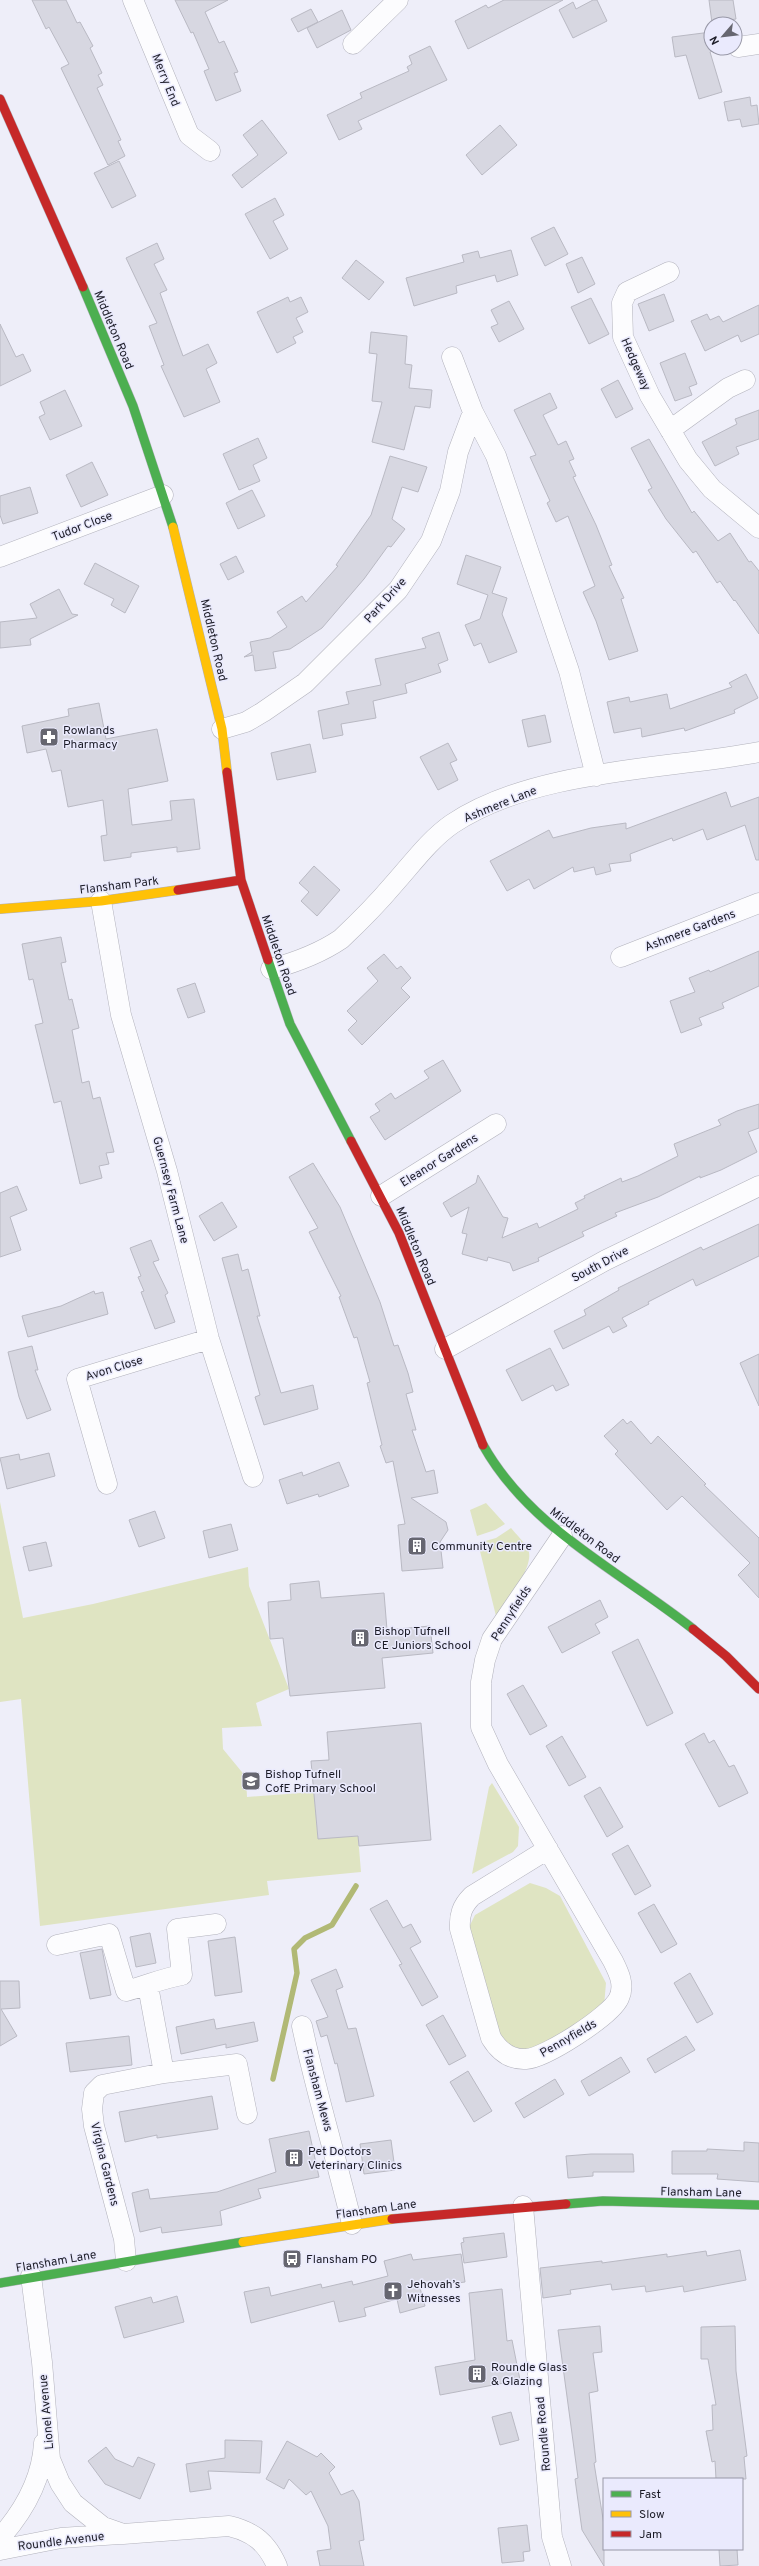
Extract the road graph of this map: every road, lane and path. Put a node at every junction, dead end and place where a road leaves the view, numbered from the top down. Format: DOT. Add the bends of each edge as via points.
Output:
graph roads {
  1 [pos="133,0"];
  2 [pos="398,0"];
  3 [pos="353,44"];
  4 [pos="759,44"];
  5 [pos="743,46"];
  6 [pos="0,100"];
  7 [pos="210,151"];
  8 [pos="669,272"];
  9 [pos="452,357"];
  10 [pos="745,380"];
  11 [pos="472,412"];
  12 [pos="670,430"];
  13 [pos="163,495"];
  14 [pos="759,528"];
  15 [pos="0,557"];
  16 [pos="222,729"];
  17 [pos="759,752"];
  18 [pos="596,776"];
  19 [pos="241,880"];
  20 [pos="102,901"];
  21 [pos="759,903"];
  22 [pos="0,910"];
  23 [pos="621,957"];
  24 [pos="271,969"];
  25 [pos="496,1124"];
  26 [pos="759,1186"];
  27 [pos="381,1196"];
  28 [pos="209,1339"];
  29 [pos="445,1349"];
  30 [pos="253,1477"];
  31 [pos="107,1484"];
  32 [pos="562,1536"];
  33 [pos="759,1689"];
  34 [pos="548,1849"];
  35 [pos="216,1924"];
  36 [pos="57,1945"];
  37 [pos="148,1986"];
  38 [pos="302,2026"];
  39 [pos="164,2073"];
  40 [pos="246,2114"];
  41 [pos="759,2205"];
  42 [pos="523,2206"];
  43 [pos="352,2224"];
  44 [pos="126,2261"];
  45 [pos="31,2276"];
  46 [pos="0,2283"];
  47 [pos="46,2417"];
  48 [pos="123,2534"];
  49 [pos="0,2538"];
  50 [pos="0,2550"];
  51 [pos="277,2566"];
  52 [pos="561,2566"];
  1 -- 7 [label="street, Merry End" via="189,135"];
  2 -- 3 [label="street"];
  4 -- 5 [label="street"];
  6 -- 13 [label="main road, Middleton Road" via="72,260 130,399"];
  8 -- 12 [label="street, Hedgeway" via="627,292 622,303 621,320 623,337 636,368"];
  9 -- 11 [label="street"];
  10 -- 12 [label="street" via="728,388"];
  11 -- 16 [label="street, Park Drive" via="458,452 450,491 431,541 398,590 305,683 246,722"];
  11 -- 18 [label="street" via="496,456 569,671"];
  12 -- 14 [label="street, Hedgeway" via="688,460 712,488"];
  13 -- 15 [label="street, Tudor Close"];
  13 -- 16 [label="main road, Middleton Road" via="178,541"];
  16 -- 19 [label="main road, Middleton Road"];
  17 -- 18 [label="street, Ashmere Lane"];
  18 -- 24 [label="street, Ashmere Lane" via="540,787 503,800 452,824 434,839 341,939 298,962"];
  19 -- 20 [label="main road, Flansham Park"];
  19 -- 24 [label="main road, Middleton Road"];
  20 -- 22 [label="main road, Flansham Park"];
  20 -- 28 [label="street, Guernsey Farm Lane" via="121,1015 166,1171"];
  21 -- 23 [label="street, Ashmere Gardens"];
  24 -- 27 [label="main road, Middleton Road" via="290,1024"];
  25 -- 27 [label="street, Eleanor Gardens"];
  26 -- 29 [label="street, South Drive" via="606,1260"];
  27 -- 29 [label="main road, Middleton Road" via="399,1233"];
  28 -- 30 [label="street, Guernsey Farm Lane"];
  28 -- 31 [label="street, Avon Close" via="77,1379"];
  29 -- 32 [label="main road, Middleton Road" via="465,1404 490,1459 526,1503"];
  32 -- 33 [label="main road, Middleton Road" via="707,1639"];
  32 -- 34 [label="street, Pennyfields" via="492,1639 485,1660 480,1699 481,1727 489,1746"];
  34 -- 34 [label="street, Pennyfields" via="620,1974 622,1987 614,2006 592,2026 537,2056 515,2058 498,2048 491,2038 460,1929 459,1917 463,1904 472,1896"];
  35 -- 37 [label="street" via="177,1929 182,1975 163,1978"];
  36 -- 37 [label="street" via="109,1934 126,1991"];
  37 -- 39 [label="street"];
  38 -- 43 [label="street, Flansham Mews" via="313,2080 331,2135"];
  39 -- 40 [label="street, Virgina Gardens" via="237,2064"];
  39 -- 44 [label="street, Virgina Gardens" via="102,2085 94,2094 94,2126 124,2238"];
  41 -- 42 [label="main road, Flansham Lane" via="603,2201"];
  42 -- 43 [label="main road, Flansham Lane"];
  42 -- 52 [label="street, Roundle Road" via="552,2537"];
  43 -- 44 [label="main road, Flansham Lane"];
  44 -- 45 [label="main road, Flansham Lane"];
  45 -- 46 [label="main road, Flansham Lane"];
  45 -- 47 [label="street, Lionel Avenue"];
  47 -- 48 [label="street, Lionel Avenue" via="50,2459 60,2483 73,2503 103,2527"];
  47 -- 49 [label="street, Roundle Avenue" via="43,2454 37,2479 24,2507"];
  48 -- 50 [label="street, Roundle Avenue" via="61,2538"];
  48 -- 51 [label="street, Lionel Avenue" via="229,2526 245,2530 259,2538 270,2549"];
}
